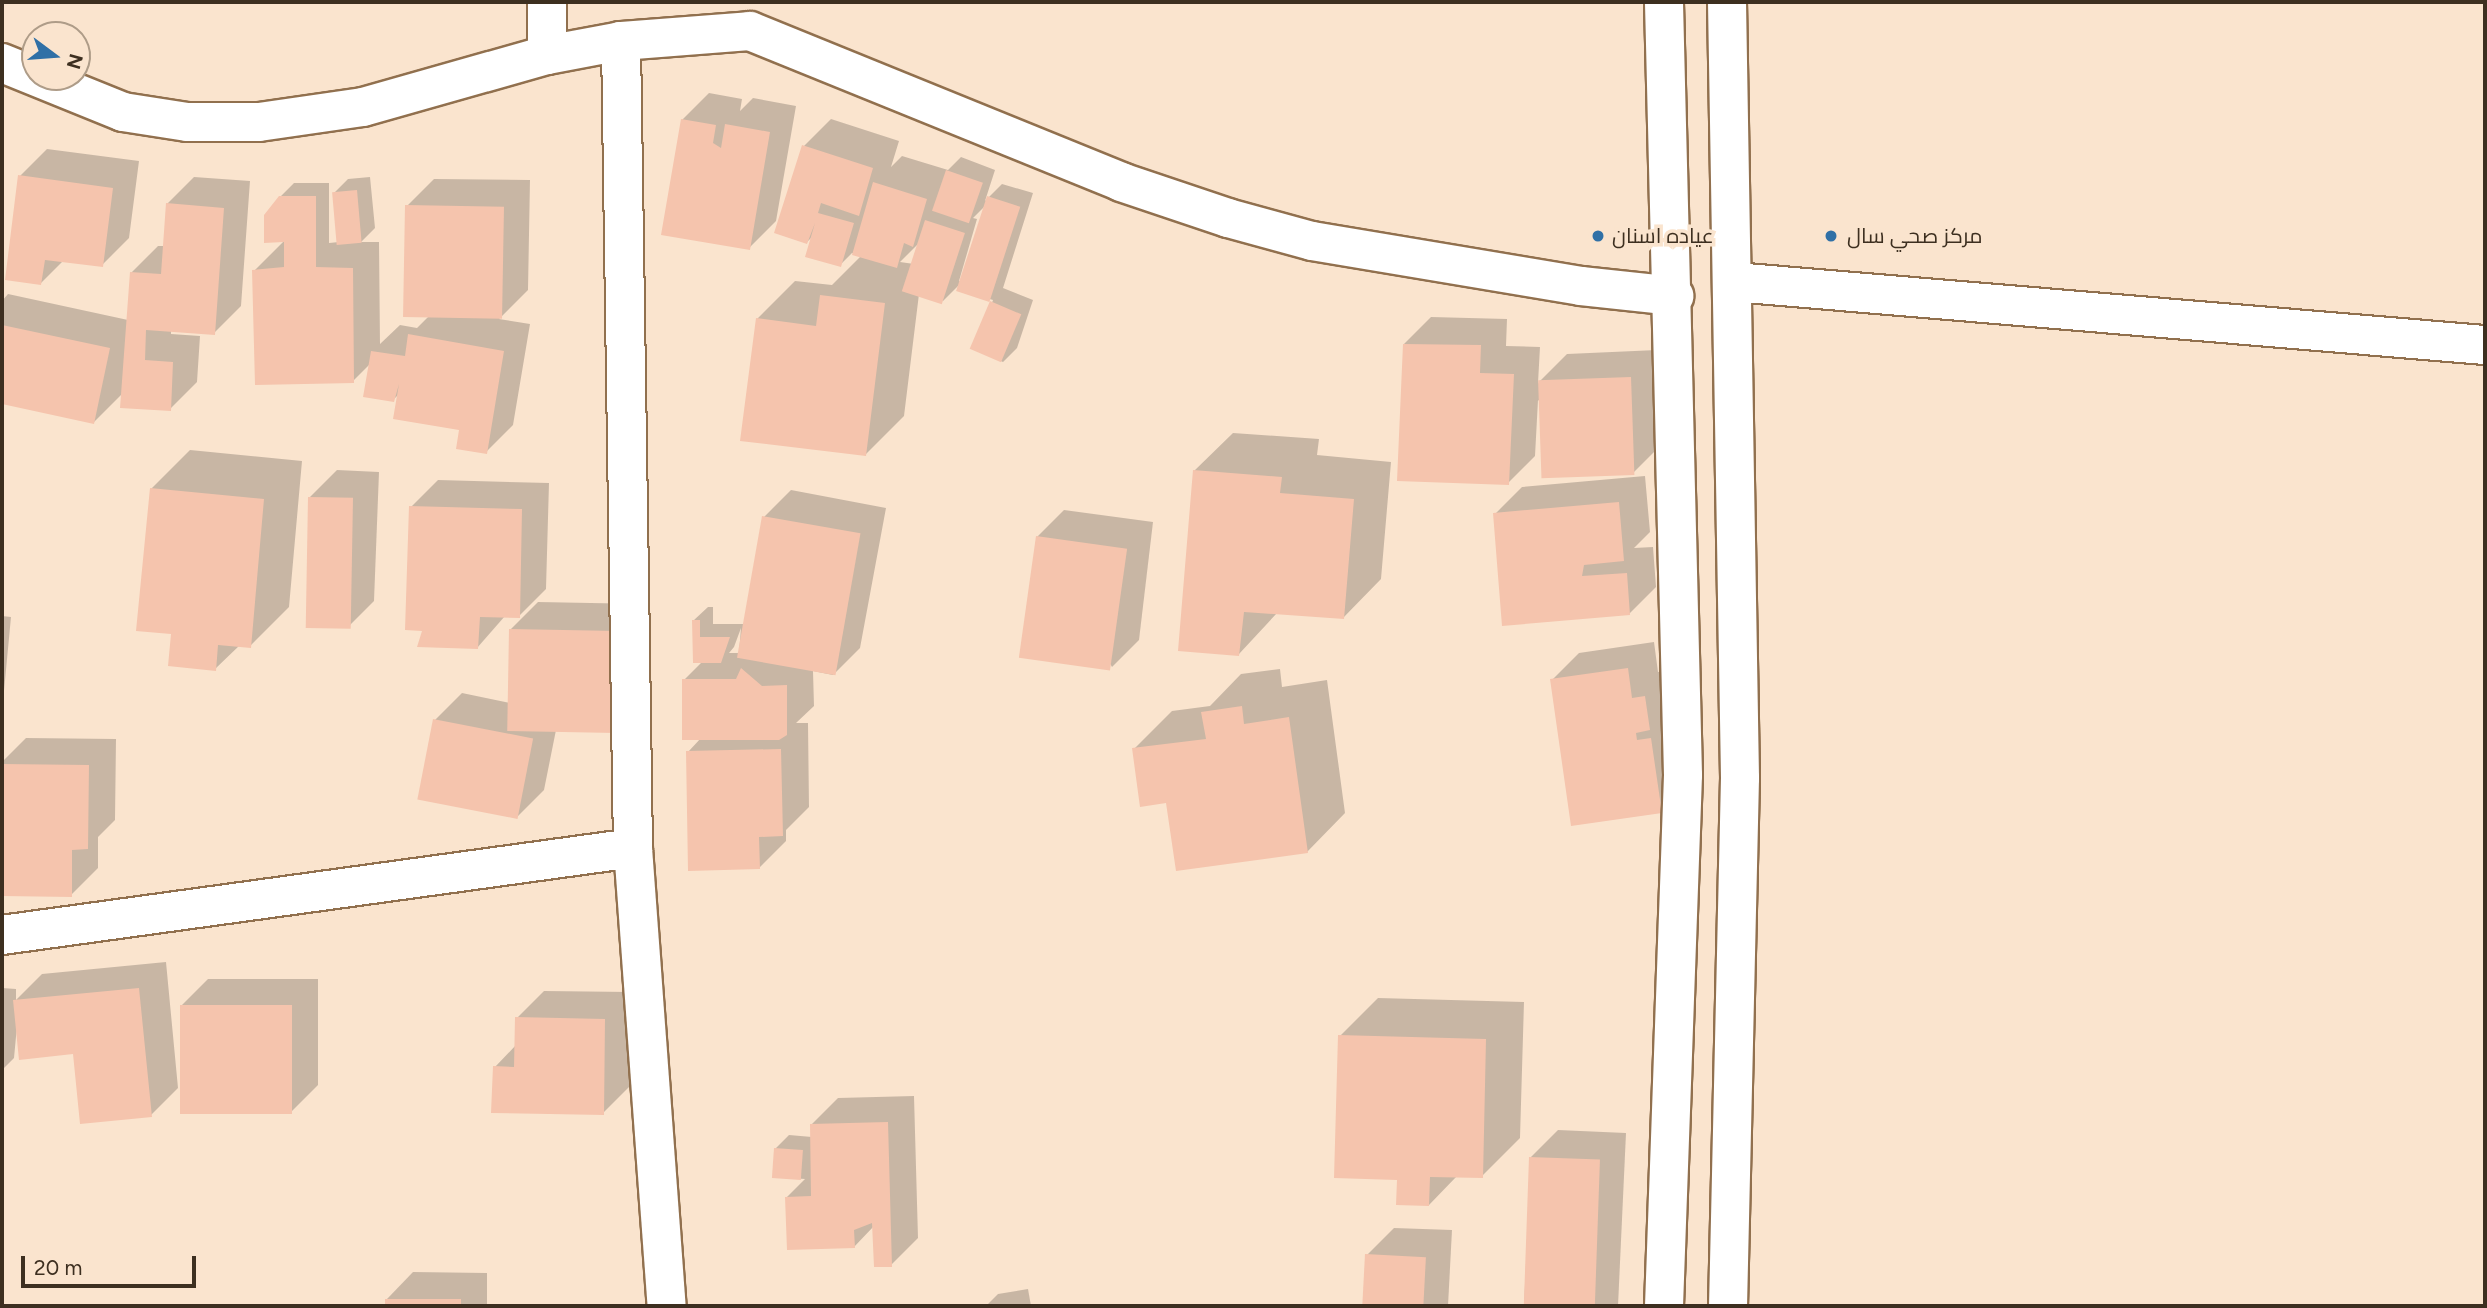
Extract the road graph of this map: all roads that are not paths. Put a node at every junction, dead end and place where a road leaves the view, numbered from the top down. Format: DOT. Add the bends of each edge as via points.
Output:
graph roads {
  1 [pos="547,2"];
  2 [pos="1664,2"];
  3 [pos="1727,2"];
  4 [pos="759,16"];
  5 [pos="621,41"];
  6 [pos="547,55"];
  7 [pos="2,63"];
  8 [pos="1734,282"];
  9 [pos="1674,296"];
  10 [pos="2485,345"];
  11 [pos="633,848"];
  12 [pos="2,935"];
  13 [pos="667,1306"];
  14 [pos="1664,1306"];
  15 [pos="1728,1306"];
  1 -- 6 [label="street"];
  2 -- 9 [label="street"];
  3 -- 8 [label="street"];
  4 -- 5 [label="street"];
  4 -- 9 [label="street" via="1121,182 1228,218 1312,241 1581,286"];
  5 -- 6 [label="street"];
  5 -- 11 [label="street"];
  6 -- 7 [label="street" via="363,107 259,122 187,122 123,112"];
  8 -- 10 [label="street"];
  8 -- 15 [label="street" via="1740,778"];
  9 -- 14 [label="street" via="1683,775"];
  11 -- 12 [label="street"];
  11 -- 13 [label="street"];
}
